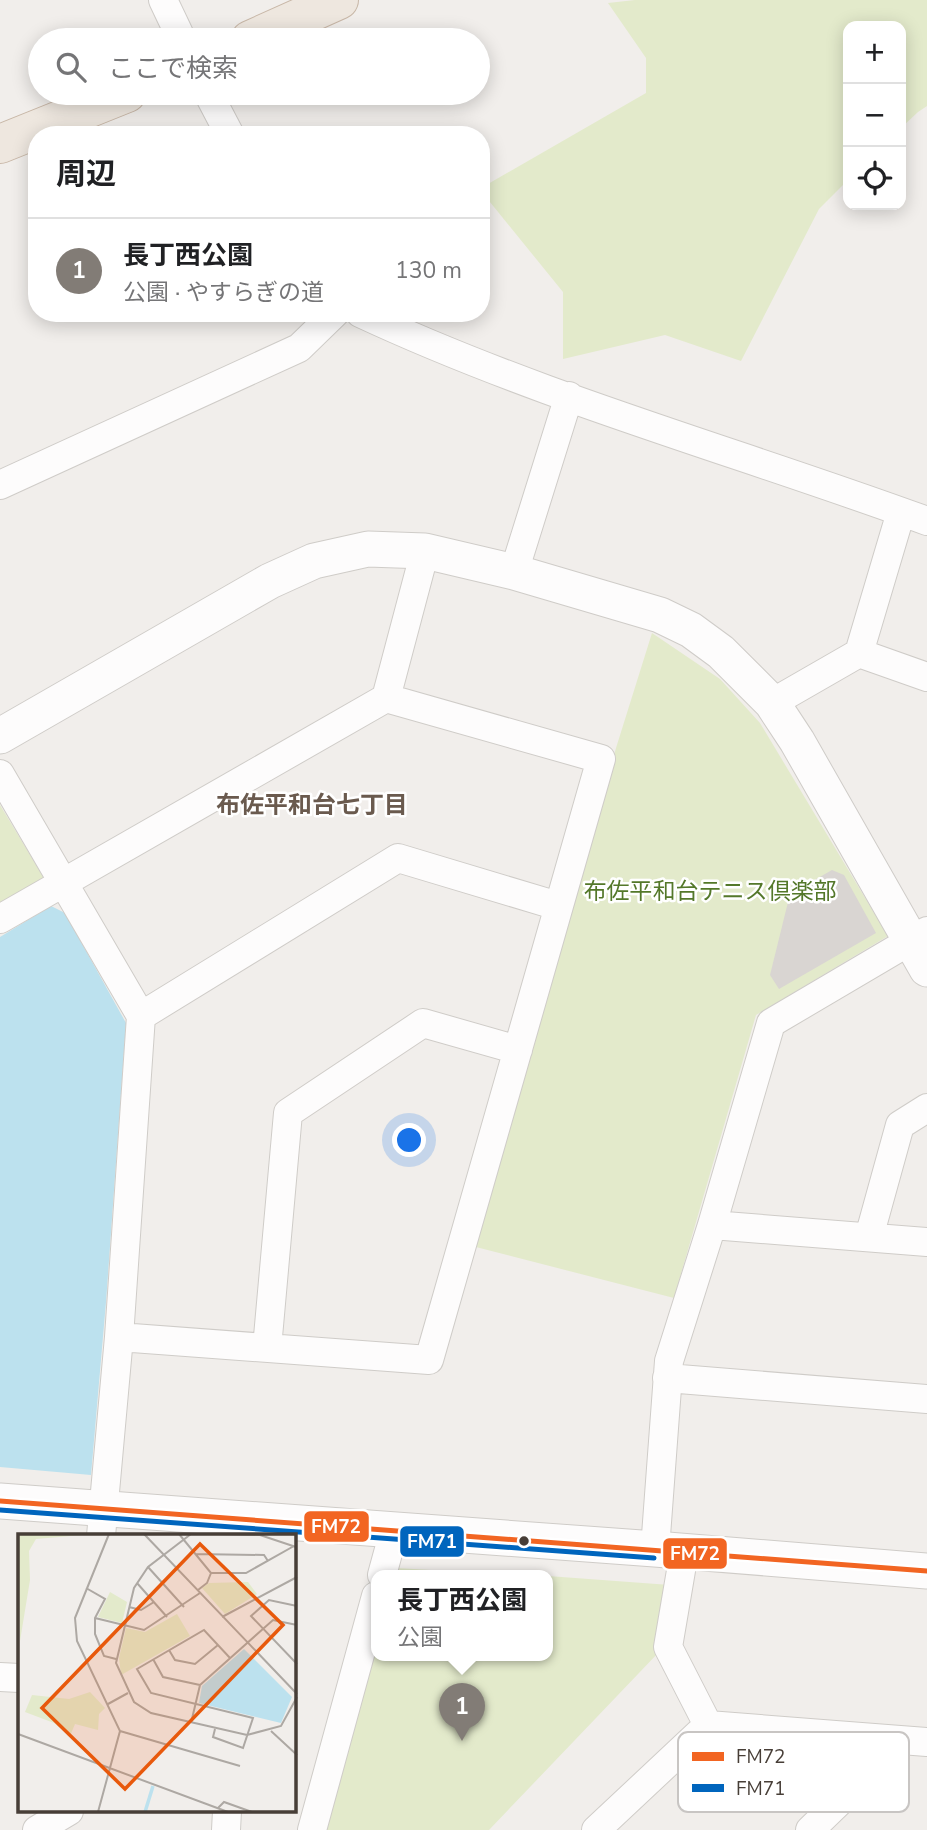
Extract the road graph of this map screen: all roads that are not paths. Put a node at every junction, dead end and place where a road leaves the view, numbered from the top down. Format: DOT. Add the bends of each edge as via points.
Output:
graph roads {
  1 [pos="163,0"];
  2 [pos="339,0"];
  3 [pos="176,28"];
  4 [pos="277,28"];
  5 [pos="97,105"];
  6 [pos="214,105"];
  7 [pos="45,126"];
  8 [pos="225,126"];
  9 [pos="28,133"];
  10 [pos="0,144"];
  11 [pos="326,322"];
  12 [pos="378,322"];
  13 [pos="569,396"];
  14 [pos="0,485"];
  15 [pos="901,512"];
  16 [pos="927,521"];
  17 [pos="425,551"];
  18 [pos="514,572"];
  19 [pos="859,653"];
  20 [pos="927,677"];
  21 [pos="386,698"];
  22 [pos="772,704"];
  23 [pos="0,736"];
  24 [pos="0,774"];
  25 [pos="62,882"];
  26 [pos="558,906"];
  27 [pos="0,919"];
  28 [pos="921,947"];
  29 [pos="141,1016"];
  30 [pos="517,1050"];
  31 [pos="927,1108"];
  32 [pos="712,1225"];
  33 [pos="869,1237"];
  34 [pos="927,1242"];
  35 [pos="119,1337"];
  36 [pos="267,1348"];
  37 [pos="667,1378"];
  38 [pos="927,1399"];
  39 [pos="0,1502"];
  40 [pos="102,1523"];
  41 [pos="394,1531"];
  42 [pos="669,1551"];
  43 [pos="383,1570"];
  44 [pos="927,1572"];
  45 [pos="371,1614"];
  46 [pos="0,1677"];
  47 [pos="18,1678"];
  48 [pos="708,1726"];
  49 [pos="702,1732"];
  50 [pos="791,1732"];
  51 [pos="678,1754"];
  52 [pos="67,1812"];
  53 [pos="227,1812"];
  54 [pos="831,1812"];
  55 [pos="37,1830"];
  56 [pos="226,1830"];
  57 [pos="312,1830"];
  58 [pos="596,1830"];
  59 [pos="810,1830"];
  1 -- 3 [label="street"];
  2 -- 4 [label="highway"];
  5 -- 7 [label="highway"];
  6 -- 8 [label="street"];
  9 -- 10 [label="highway"];
  11 -- 14 [label="street" via="299,348"];
  12 -- 13 [label="street"];
  13 -- 15 [label="street"];
  13 -- 18 [label="street"];
  15 -- 16 [label="street"];
  15 -- 19 [label="street"];
  17 -- 18 [label="street"];
  17 -- 21 [label="street"];
  17 -- 23 [label="street" via="368,549 314,561 270,581"];
  18 -- 22 [label="street" via="660,615 691,630 721,652"];
  19 -- 20 [label="street"];
  19 -- 22 [label="street"];
  21 -- 25 [label="street"];
  21 -- 26 [label="street" via="601,759"];
  22 -- 28 [label="street"];
  24 -- 25 [label="street"];
  25 -- 27 [label="street"];
  25 -- 29 [label="street"];
  26 -- 29 [label="street" via="398,858"];
  26 -- 30 [label="street"];
  28 -- 32 [label="street" via="771,1023"];
  29 -- 35 [label="street"];
  30 -- 36 [label="street" via="429,1360"];
  30 -- 36 [label="street" via="423,1023 288,1113"];
  31 -- 33 [label="street" via="900,1125"];
  32 -- 33 [label="street"];
  32 -- 37 [label="street" via="668,1361"];
  33 -- 34 [label="street"];
  35 -- 36 [label="street"];
  35 -- 40 [label="street"];
  37 -- 38 [label="street"];
  37 -- 42 [label="street"];
  39 -- 40 [label="street"];
  40 -- 41 [label="street"];
  41 -- 42 [label="street"];
  41 -- 43 [label="street"];
  42 -- 44 [label="street"];
  42 -- 48 [label="street" via="668,1647"];
  45 -- 57 [label="street"];
  46 -- 47 [label="street"];
  48 -- 49 [label="street"];
  48 -- 50 [label="street"];
  51 -- 58 [label="street"];
  52 -- 55 [label="street"];
  53 -- 56 [label="street"];
  54 -- 59 [label="street"];
}
